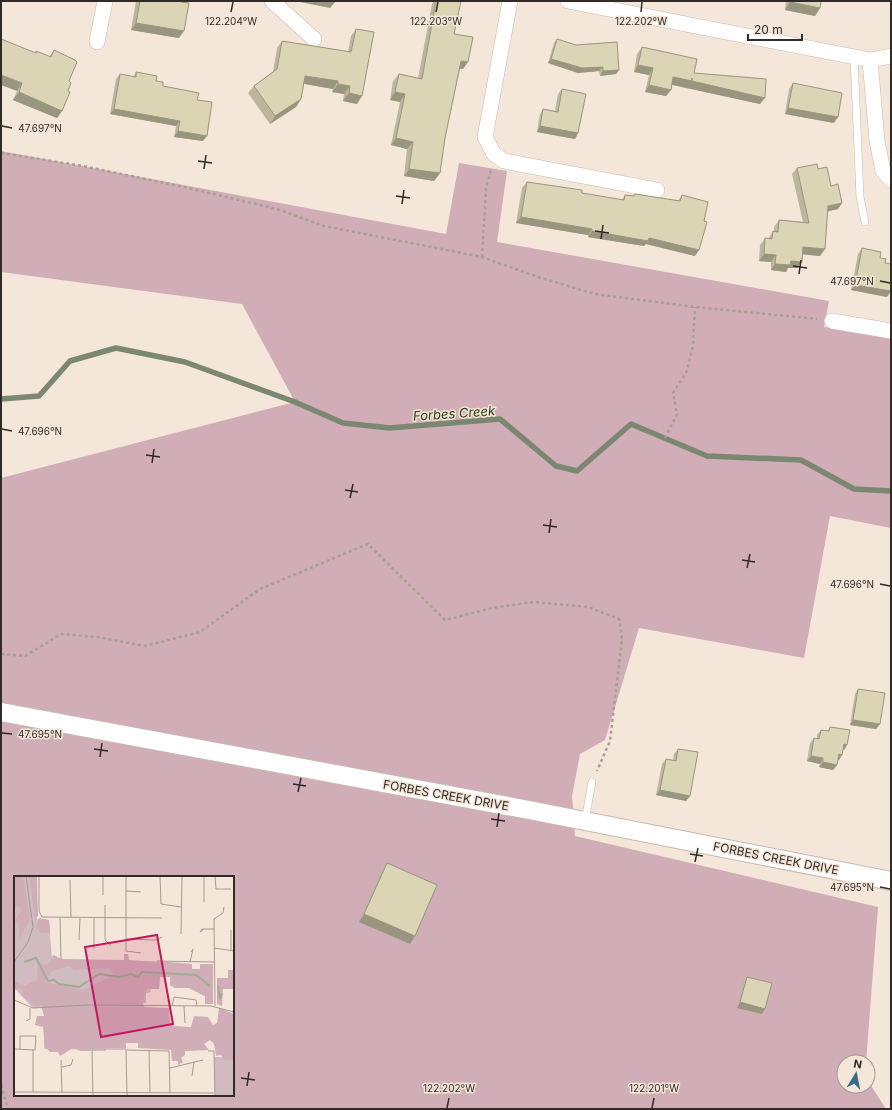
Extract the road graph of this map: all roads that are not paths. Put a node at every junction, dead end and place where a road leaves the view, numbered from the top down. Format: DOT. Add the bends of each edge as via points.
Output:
graph roads {
  1 [pos="105,1"];
  2 [pos="272,1"];
  3 [pos="510,1"];
  4 [pos="568,1"];
  5 [pos="314,39"];
  6 [pos="97,42"];
  7 [pos="891,56"];
  8 [pos="854,57"];
  9 [pos="870,60"];
  10 [pos="891,180"];
  11 [pos="657,190"];
  12 [pos="865,222"];
  13 [pos="832,320"];
  14 [pos="891,331"];
  15 [pos="1,712"];
  16 [pos="592,782"];
  17 [pos="585,821"];
  18 [pos="891,880"];
  1 -- 6 [label="street"];
  2 -- 5 [label="street"];
  3 -- 11 [label="street" via="485,137 494,154 504,161"];
  4 -- 8 [label="street"];
  7 -- 9 [label="street"];
  8 -- 9 [label="street"];
  8 -- 12 [label="lane" via="860,197"];
  9 -- 10 [label="street" via="877,141 883,171"];
  13 -- 14 [label="street"];
  15 -- 17 [label="street, FORBES CREEK DRIVE"];
  16 -- 17 [label="lane"];
  17 -- 18 [label="street, FORBES CREEK DRIVE"];
}
